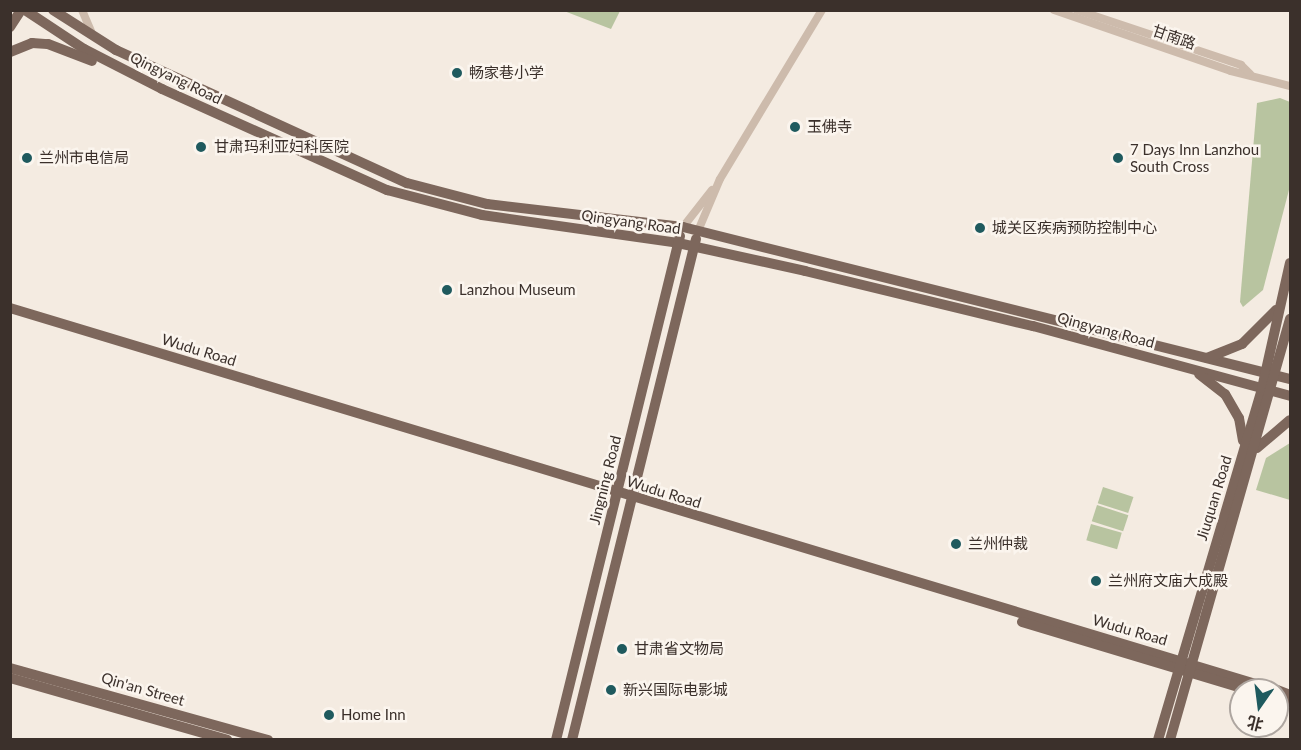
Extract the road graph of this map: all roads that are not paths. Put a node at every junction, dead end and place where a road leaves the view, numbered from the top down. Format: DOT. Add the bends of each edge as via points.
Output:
graph roads {
  1 [pos="23,10"];
  2 [pos="53,10"];
  3 [pos="82,10"];
  4 [pos="822,10"];
  5 [pos="1054,10"];
  6 [pos="1077,10"];
  7 [pos="10,27"];
  8 [pos="116,51"];
  9 [pos="10,52"];
  10 [pos="1251,75"];
  11 [pos="1290,86"];
  12 [pos="162,89"];
  13 [pos="720,179"];
  14 [pos="683,227"];
  15 [pos="698,231"];
  16 [pos="678,243"];
  17 [pos="695,246"];
  18 [pos="1290,263"];
  19 [pos="1281,302"];
  20 [pos="10,308"];
  21 [pos="10,315"];
  22 [pos="1290,319"];
  23 [pos="1204,358"];
  24 [pos="1180,365"];
  25 [pos="1263,372"];
  26 [pos="1277,375"];
  27 [pos="1290,379"];
  28 [pos="1267,389"];
  29 [pos="1290,396"];
  30 [pos="1290,420"];
  31 [pos="1246,458"];
  32 [pos="616,497"];
  33 [pos="631,501"];
  34 [pos="1185,666"];
  35 [pos="10,668"];
  36 [pos="10,678"];
  37 [pos="1230,678"];
  38 [pos="1229,682"];
  39 [pos="227,740"];
  40 [pos="268,740"];
  41 [pos="556,740"];
  42 [pos="572,740"];
  43 [pos="1158,740"];
  44 [pos="1170,740"];
  1 -- 7 [label="main road"];
  1 -- 12 [label="main road, Qingyang Road" via="84,49"];
  2 -- 8 [label="main road, Qingyang Road"];
  3 -- 8 [label="street" via="87,26"];
  4 -- 13 [label="street"];
  5 -- 10 [label="street, 甘南路"];
  6 -- 10 [label="street, 甘南路" via="1241,65"];
  8 -- 14 [label="main road, Qingyang Road" via="407,183 487,204"];
  9 -- 12 [label="main road" via="32,43 67,48 124,77"];
  10 -- 11 [label="street, 甘南路"];
  12 -- 16 [label="main road, Qingyang Road" via="387,190 482,215"];
  13 -- 14 [label="street"];
  13 -- 15 [label="street"];
  14 -- 15 [label="main road, Qingyang Road"];
  14 -- 16 [label="main road, Jingning Road"];
  15 -- 17 [label="main road, Jingning Road"];
  15 -- 23 [label="main road, Qingyang Road"];
  16 -- 17 [label="main road, Qingyang Road"];
  16 -- 32 [label="main road, Jingning Road"];
  17 -- 24 [label="main road, Qingyang Road"];
  17 -- 33 [label="main road, Jingning Road"];
  18 -- 19 [label="main road, Jiuquan Road"];
  19 -- 23 [label="main road" via="1262,328 1242,344"];
  19 -- 25 [label="main road, Jiuquan Road"];
  20 -- 32 [label="main road, Wudu Road"];
  21 -- 32 [label="main road, Wudu Road"];
  22 -- 26 [label="main road, Jiuquan Road"];
  23 -- 25 [label="main road, Qingyang Road"];
  24 -- 28 [label="main road, Qingyang Road"];
  24 -- 31 [label="main road" via="1207,378 1225,394 1242,427"];
  25 -- 26 [label="main road, Qingyang Road"];
  25 -- 28 [label="main road, Jiuquan Road"];
  26 -- 27 [label="main road, Qingyang Road"];
  26 -- 28 [label="main road, Jiuquan Road"];
  28 -- 29 [label="main road, Qingyang Road"];
  28 -- 31 [label="main road, Jiuquan Road"];
  30 -- 31 [label="main road"];
  31 -- 34 [label="main road, Jiuquan Road"];
  32 -- 33 [label="main road, Wudu Road"];
  32 -- 41 [label="main road, Jingning Road"];
  33 -- 34 [label="main road, Wudu Road"];
  33 -- 42 [label="main road, Jingning Road"];
  34 -- 37 [label="main road, Wudu Road"];
  34 -- 38 [label="main road, Wudu Road"];
  34 -- 43 [label="main road, Jiuquan Road"];
  34 -- 44 [label="main road, Jiuquan Road"];
  35 -- 40 [label="main road, Qin'an Street"];
  36 -- 39 [label="main road, Qin'an Street"];
}
